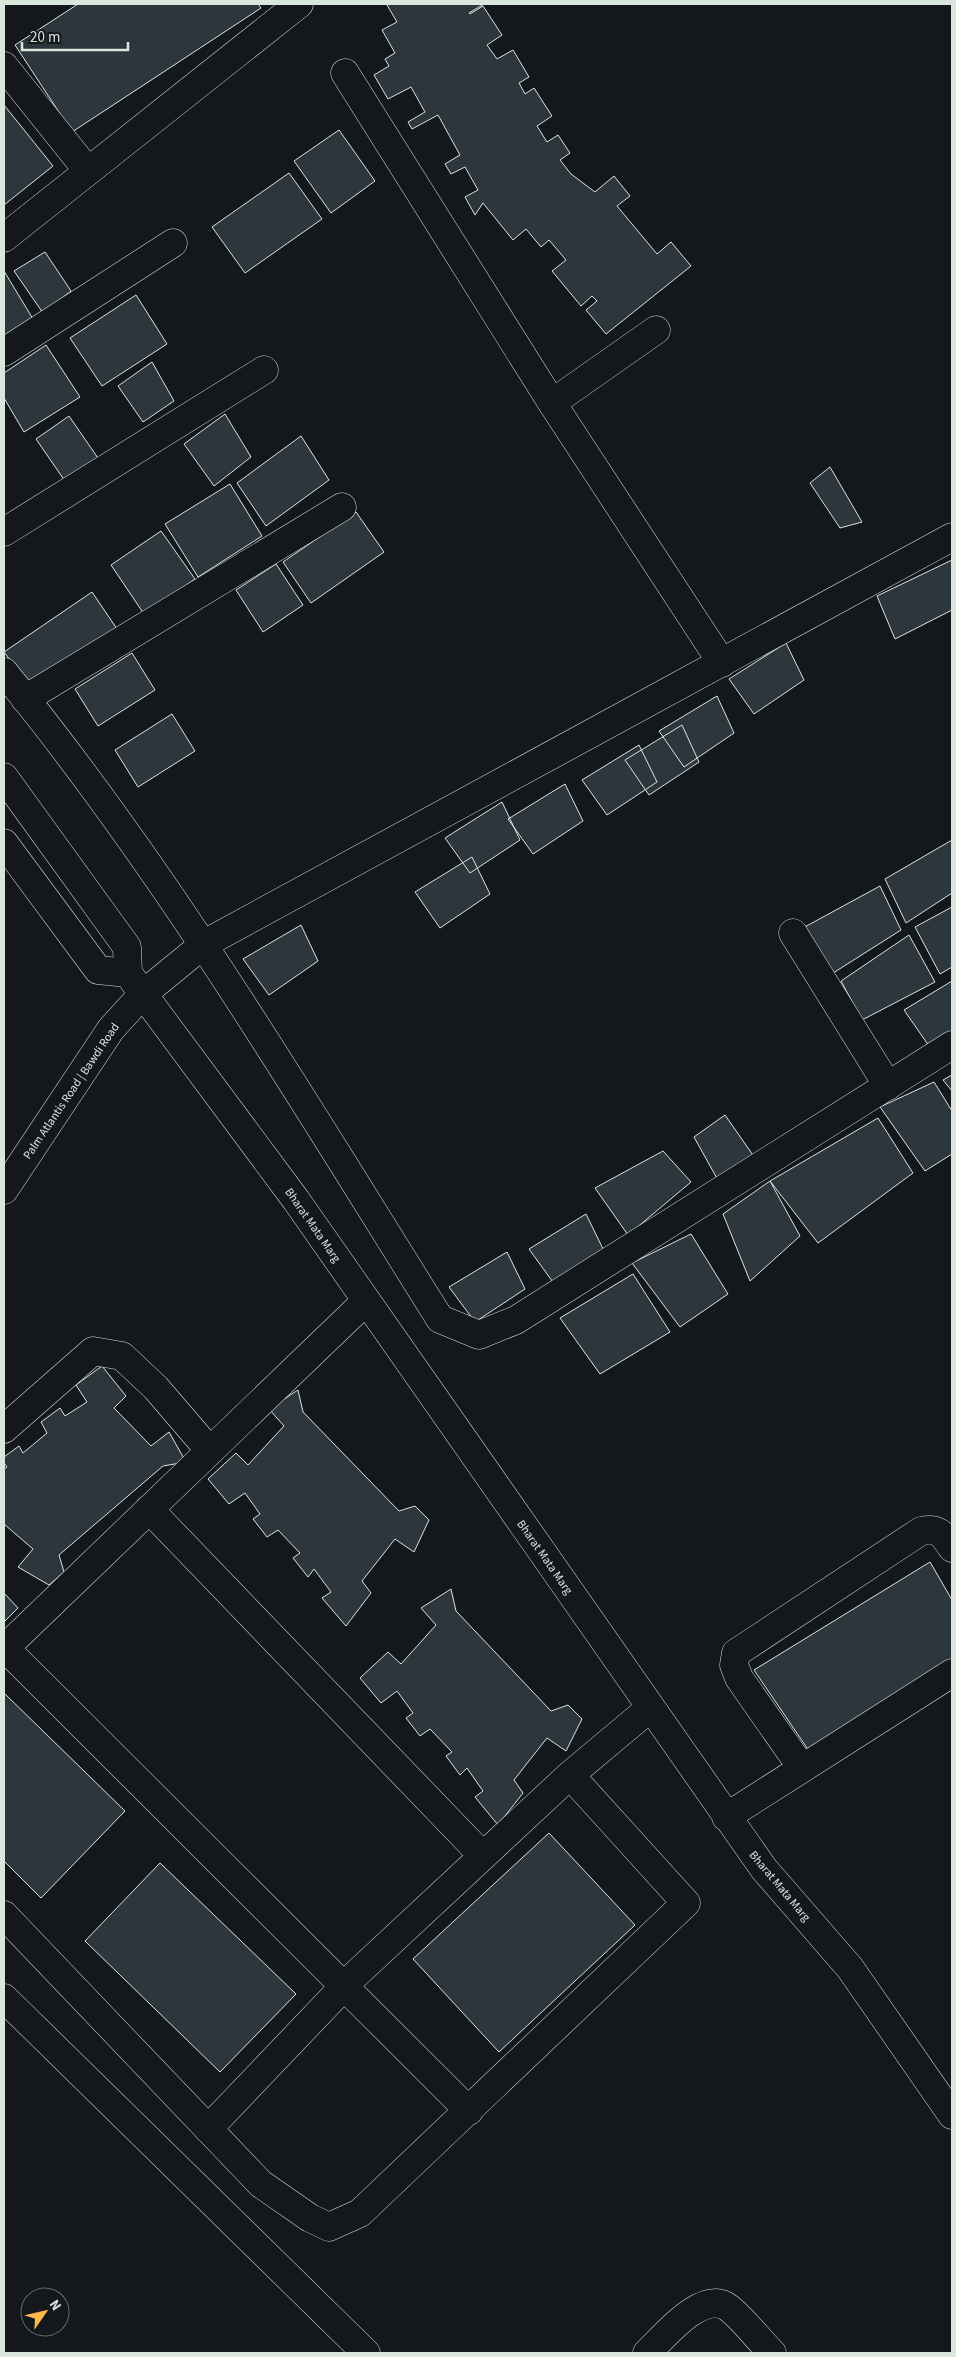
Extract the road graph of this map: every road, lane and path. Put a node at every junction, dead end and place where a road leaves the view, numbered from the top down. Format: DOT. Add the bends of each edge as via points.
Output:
graph roads {
  1 [pos="294,5"];
  2 [pos="4,66"];
  3 [pos="345,73"];
  4 [pos="88,171"];
  5 [pos="4,238"];
  6 [pos="173,243"];
  7 [pos="656,330"];
  8 [pos="4,352"];
  9 [pos="264,370"];
  10 [pos="552,402"];
  11 [pos="342,507"];
  12 [pos="4,532"];
  13 [pos="952,537"];
  14 [pos="722,662"];
  15 [pos="4,672"];
  16 [pos="25,698"];
  17 [pos="4,777"];
  18 [pos="4,843"];
  19 [pos="793,933"];
  20 [pos="204,944"];
  21 [pos="135,984"];
  22 [pos="952,1045"];
  23 [pos="888,1086"];
  24 [pos="4,1190"];
  25 [pos="366,1301"];
  26 [pos="4,1429"];
  27 [pos="210,1451"];
  28 [pos="150,1509"];
  29 [pos="952,1548"];
  30 [pos="4,1649"];
  31 [pos="952,1673"];
  32 [pos="650,1708"];
  33 [pos="802,1768"];
  34 [pos="570,1775"];
  35 [pos="726,1817"];
  36 [pos="483,1856"];
  37 [pos="4,1915"];
  38 [pos="344,1987"];
  39 [pos="4,1998"];
  40 [pos="469,2111"];
  41 [pos="952,2116"];
  42 [pos="208,2129"];
  43 [pos="366,2353"];
  44 [pos="647,2353"];
  45 [pos="772,2353"];
  1 -- 4 [label="street"];
  2 -- 4 [label="street"];
  3 -- 10 [label="street"];
  4 -- 5 [label="street"];
  6 -- 8 [label="street"];
  7 -- 10 [label="street"];
  9 -- 12 [label="street"];
  10 -- 14 [label="street"];
  11 -- 16 [label="street"];
  13 -- 14 [label="street, Palm Atlantis Road | Bawdi Road"];
  14 -- 20 [label="street, Palm Atlantis Road | Bawdi Road"];
  15 -- 16 [label="street"];
  16 -- 20 [label="street"];
  17 -- 21 [label="street" via="127,947"];
  18 -- 21 [label="street" via="98,970"];
  19 -- 23 [label="street"];
  20 -- 21 [label="street, Palm Atlantis Road | Bawdi Road"];
  20 -- 23 [label="street" via="440,1319 480,1335 516,1320"];
  21 -- 24 [label="street, Palm Atlantis Road | Bawdi Road" via="111,1029"];
  21 -- 25 [label="street, Bharat Mata Marg" via="296,1200"];
  22 -- 23 [label="street"];
  25 -- 27 [label="street"];
  25 -- 32 [label="street, Bharat Mata Marg"];
  26 -- 27 [label="street" via="93,1352 122,1356 156,1388"];
  27 -- 28 [label="street"];
  28 -- 30 [label="street"];
  28 -- 36 [label="street"];
  29 -- 33 [label="street" via="942,1533 931,1528 921,1531 736,1654 734,1666 740,1678"];
  30 -- 38 [label="street"];
  31 -- 33 [label="street"];
  32 -- 34 [label="street"];
  32 -- 35 [label="street, Bharat Mata Marg"];
  33 -- 35 [label="street"];
  34 -- 36 [label="street"];
  34 -- 40 [label="street" via="686,1904"];
  35 -- 41 [label="street, Bharat Mata Marg" via="764,1869 850,1968"];
  36 -- 38 [label="street"];
  37 -- 42 [label="street"];
  38 -- 40 [label="street"];
  38 -- 42 [label="street"];
  39 -- 43 [label="street"];
  40 -- 42 [label="street" via="360,2213 329,2227 310,2218 261,2184"];
  44 -- 45 [label="street" via="689,2313 706,2303 727,2307"];
}
